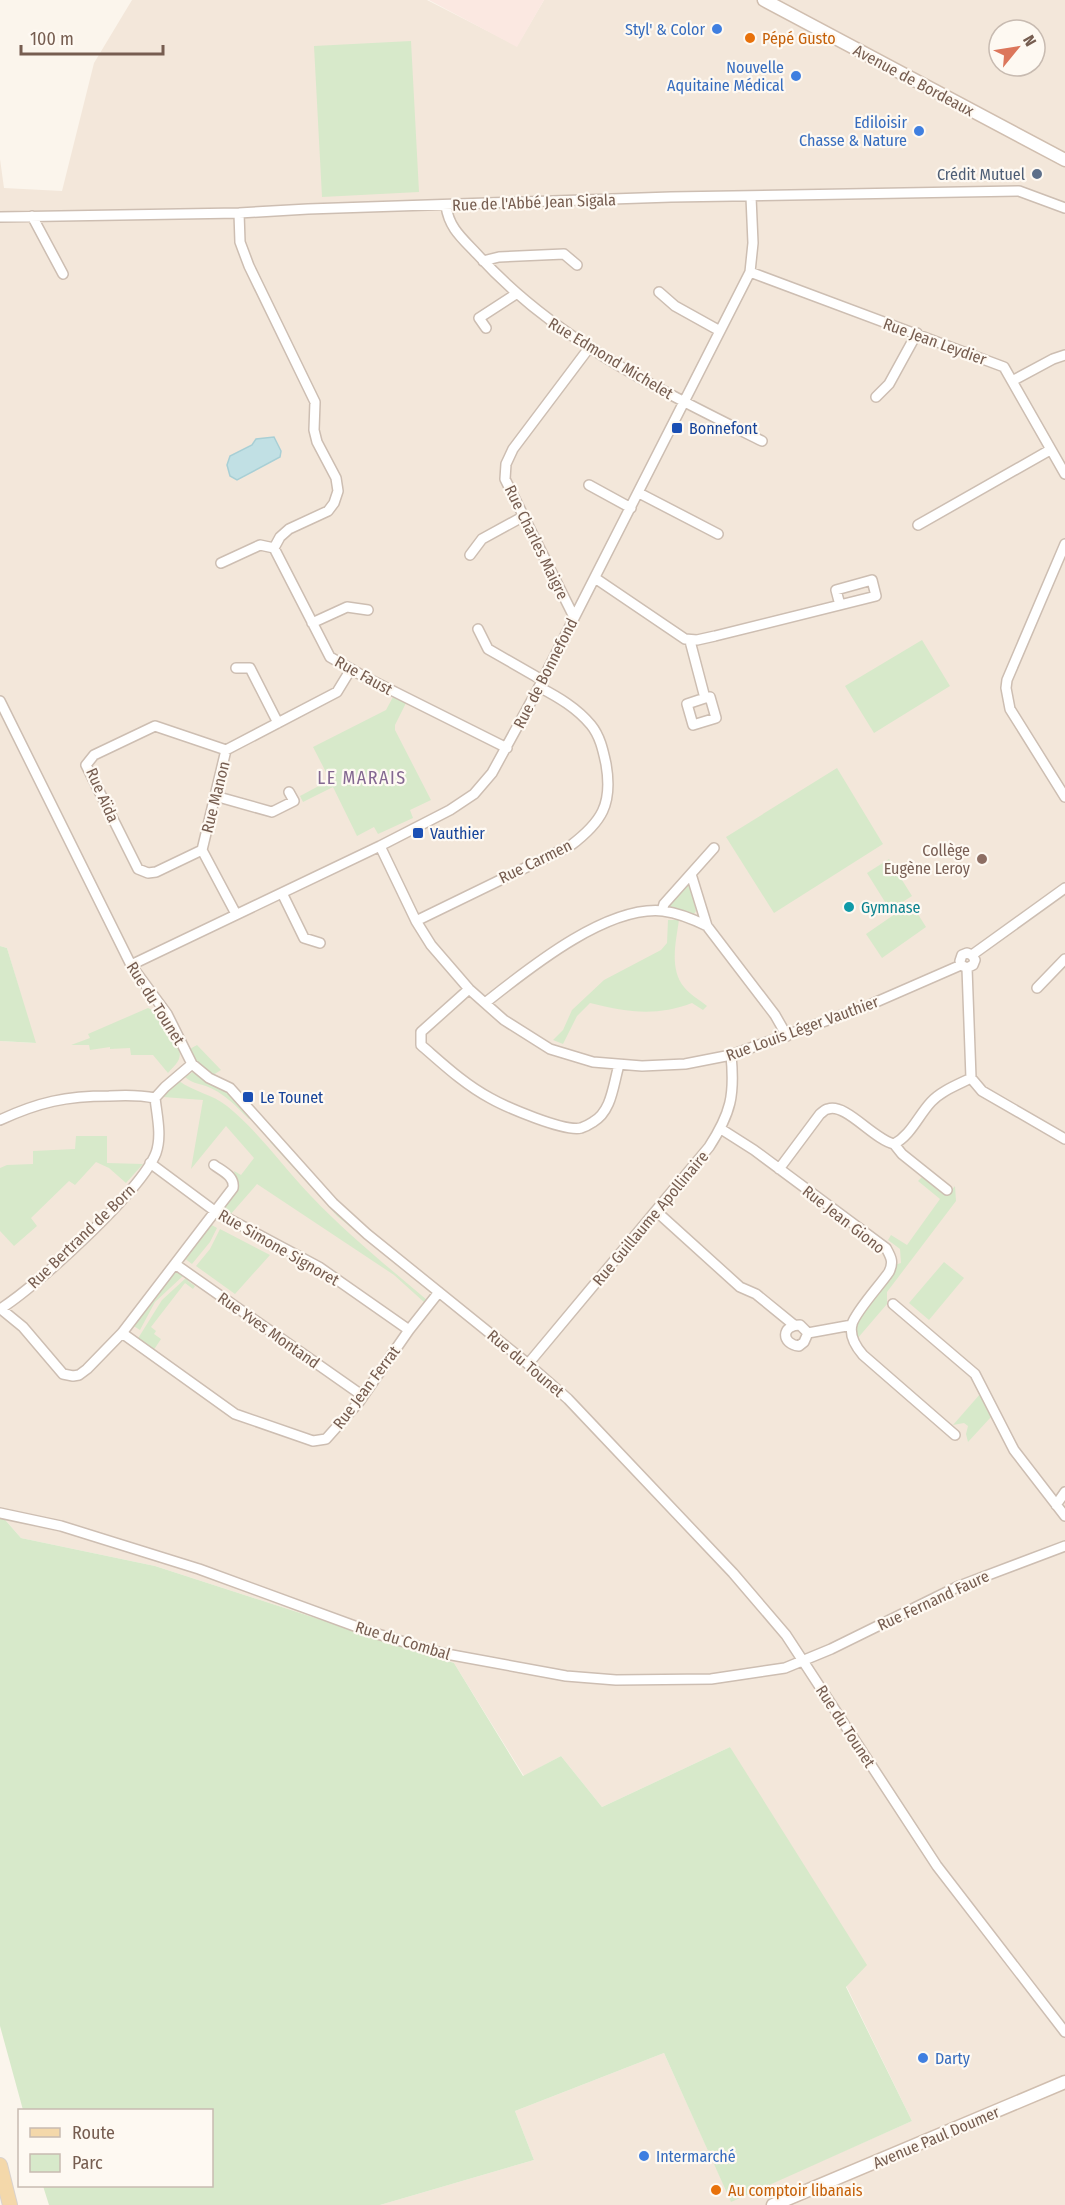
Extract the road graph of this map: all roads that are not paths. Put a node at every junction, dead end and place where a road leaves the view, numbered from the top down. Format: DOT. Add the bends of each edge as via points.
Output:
graph roads {
  1 [pos="764,0"];
  2 [pos="1065,160"];
  3 [pos="752,197"];
  4 [pos="446,206"];
  5 [pos="1065,208"];
  6 [pos="239,213"];
  7 [pos="32,216"];
  8 [pos="0,217"];
  9 [pos="483,261"];
  10 [pos="577,265"];
  11 [pos="750,272"];
  12 [pos="63,274"];
  13 [pos="659,292"];
  14 [pos="516,294"];
  15 [pos="486,328"];
  16 [pos="720,331"];
  17 [pos="917,333"];
  18 [pos="589,348"];
  19 [pos="1065,356"];
  20 [pos="1012,381"];
  21 [pos="876,397"];
  22 [pos="685,403"];
  23 [pos="762,441"];
  24 [pos="1050,450"];
  25 [pos="1065,474"];
  26 [pos="589,485"];
  27 [pos="639,493"];
  28 [pos="631,508"];
  29 [pos="524,516"];
  30 [pos="918,525"];
  31 [pos="718,534"];
  32 [pos="1065,544"];
  33 [pos="274,548"];
  34 [pos="470,555"];
  35 [pos="221,563"];
  36 [pos="595,578"];
  37 [pos="840,605"];
  38 [pos="369,610"];
  39 [pos="574,617"];
  40 [pos="312,623"];
  41 [pos="478,629"];
  42 [pos="690,641"];
  43 [pos="236,668"];
  44 [pos="351,669"];
  45 [pos="541,683"];
  46 [pos="705,698"];
  47 [pos="0,701"];
  48 [pos="279,723"];
  49 [pos="507,748"];
  50 [pos="226,750"];
  51 [pos="289,792"];
  52 [pos="215,796"];
  53 [pos="1065,797"];
  54 [pos="380,846"];
  55 [pos="714,848"];
  56 [pos="202,850"];
  57 [pos="691,874"];
  58 [pos="1065,888"];
  59 [pos="282,893"];
  60 [pos="662,911"];
  61 [pos="236,914"];
  62 [pos="416,921"];
  63 [pos="707,926"];
  64 [pos="320,943"];
  65 [pos="1065,959"];
  66 [pos="131,965"];
  67 [pos="964,966"];
  68 [pos="1036,988"];
  69 [pos="469,989"];
  70 [pos="485,1003"];
  71 [pos="787,1036"];
  72 [pos="731,1055"];
  73 [pos="192,1064"];
  74 [pos="619,1065"];
  75 [pos="971,1077"];
  76 [pos="155,1098"];
  77 [pos="0,1120"];
  78 [pos="721,1129"];
  79 [pos="1065,1139"];
  80 [pos="894,1144"];
  81 [pos="150,1163"];
  82 [pos="214,1165"];
  83 [pos="779,1169"];
  84 [pos="947,1190"];
  85 [pos="656,1211"];
  86 [pos="216,1212"];
  87 [pos="175,1264"];
  88 [pos="439,1292"];
  89 [pos="893,1304"];
  90 [pos="1,1309"];
  91 [pos="794,1325"];
  92 [pos="852,1325"];
  93 [pos="409,1330"];
  94 [pos="122,1333"];
  95 [pos="808,1333"];
  96 [pos="528,1364"];
  97 [pos="363,1396"];
  98 [pos="955,1435"];
  99 [pos="1065,1492"];
  100 [pos="1056,1505"];
  101 [pos="0,1512"];
  102 [pos="1065,1516"];
  103 [pos="1065,1546"];
  104 [pos="804,1660"];
  105 [pos="1065,2032"];
  106 [pos="1065,2082"];
  107 [pos="0,2165"];
  108 [pos="10,2205"];
  109 [pos="773,2205"];
  1 -- 2 [label="main road, Avenue de Bordeaux"];
  3 -- 4 [label="street, Rue de l'Abbé Jean Sigala"];
  3 -- 5 [label="street, Rue de l'Abbé Jean Sigala" via="1019,191"];
  3 -- 11 [label="street, Rue de Bonnefond"];
  4 -- 6 [label="street, Rue de l'Abbé Jean Sigala"];
  4 -- 9 [label="street, Rue Edmond Michelet" via="448,221"];
  6 -- 7 [label="street, Rue de l'Abbé Jean Sigala"];
  6 -- 33 [label="street" via="240,242 315,402 317,442 336,478 338,491 328,511 289,529"];
  7 -- 8 [label="street, Rue de l'Abbé Jean Sigala"];
  7 -- 12 [label="street"];
  9 -- 10 [label="street" via="564,254"];
  9 -- 14 [label="street, Rue Edmond Michelet"];
  11 -- 16 [label="street, Rue de Bonnefond"];
  11 -- 17 [label="street, Rue Jean Leydier"];
  13 -- 16 [label="street" via="675,306"];
  14 -- 15 [label="street" via="480,318"];
  14 -- 18 [label="street, Rue Edmond Michelet"];
  16 -- 22 [label="street, Rue de Bonnefond"];
  17 -- 20 [label="street, Rue Jean Leydier" via="1004,367"];
  17 -- 21 [label="street" via="889,384"];
  18 -- 22 [label="street, Rue Edmond Michelet"];
  18 -- 29 [label="street, Rue Charles Maigre" via="513,449 506,464 505,479"];
  19 -- 20 [label="street"];
  20 -- 24 [label="street, Rue Jean Leydier"];
  22 -- 23 [label="street, Rue Edmond Michelet"];
  22 -- 27 [label="street, Rue de Bonnefond"];
  24 -- 25 [label="street, Rue Jean Leydier"];
  24 -- 30 [label="street"];
  26 -- 28 [label="street"];
  27 -- 28 [label="street, Rue de Bonnefond"];
  27 -- 31 [label="street"];
  28 -- 36 [label="street, Rue de Bonnefond"];
  29 -- 34 [label="street" via="482,539"];
  29 -- 39 [label="street, Rue Charles Maigre"];
  32 -- 53 [label="street" via="1006,688 1010,709"];
  33 -- 35 [label="street" via="261,545"];
  33 -- 40 [label="street, Rue Faust"];
  36 -- 39 [label="street, Rue de Bonnefond"];
  36 -- 42 [label="street"];
  37 -- 42 [label="street"];
  38 -- 40 [label="street" via="347,607"];
  39 -- 45 [label="street, Rue de Bonnefond"];
  40 -- 44 [label="street, Rue Faust" via="330,657"];
  41 -- 45 [label="street, Rue Carmen" via="488,649"];
  42 -- 46 [label="street"];
  43 -- 48 [label="street" via="250,668"];
  44 -- 48 [label="street, Rue Manon" via="337,692"];
  44 -- 49 [label="street, Rue Faust"];
  45 -- 49 [label="street, Rue de Bonnefond"];
  45 -- 62 [label="street, Rue Carmen" via="592,726 602,746 609,794 601,815 590,832 570,846"];
  47 -- 66 [label="street, Rue du Tounet"];
  48 -- 50 [label="street, Rue Manon"];
  49 -- 54 [label="street, Rue de Bonnefond" via="474,794"];
  50 -- 52 [label="street, Rue Manon"];
  50 -- 56 [label="street, Rue Aïda" via="155,726 94,755 86,765 138,869 156,872"];
  51 -- 52 [label="street" via="294,801 272,812"];
  52 -- 56 [label="street, Rue Manon"];
  54 -- 59 [label="street, Rue de Bonnefond"];
  54 -- 62 [label="street, Rue Louis Léger Vauthier"];
  55 -- 57 [label="street"];
  56 -- 61 [label="street, Rue Manon"];
  57 -- 60 [label="street"];
  57 -- 63 [label="street"];
  58 -- 67 [label="street, Rue Louis Léger Vauthier" via="972,956 962,956"];
  59 -- 61 [label="street, Rue de Bonnefond"];
  59 -- 64 [label="street" via="304,938"];
  60 -- 63 [label="street"];
  60 -- 70 [label="street" via="634,913 570,941"];
  61 -- 66 [label="street, Rue de Bonnefond"];
  62 -- 69 [label="street, Rue Louis Léger Vauthier"];
  63 -- 71 [label="street"];
  65 -- 68 [label="street"];
  66 -- 73 [label="street, Rue du Tounet" via="167,1014"];
  67 -- 71 [label="street, Rue Louis Léger Vauthier"];
  67 -- 75 [label="street"];
  69 -- 70 [label="street, Rue Louis Léger Vauthier"];
  69 -- 74 [label="street" via="421,1032 421,1045 490,1098 565,1128 580,1129 604,1112"];
  70 -- 74 [label="street, Rue Louis Léger Vauthier" via="550,1049"];
  71 -- 72 [label="street, Rue Louis Léger Vauthier"];
  72 -- 74 [label="street, Rue Louis Léger Vauthier" via="686,1064"];
  72 -- 78 [label="street, Rue Guillaume Apollinaire" via="734,1087"];
  73 -- 76 [label="street"];
  73 -- 88 [label="street, Rue du Tounet" via="230,1088 333,1203"];
  75 -- 79 [label="street" via="982,1091"];
  75 -- 80 [label="street" via="931,1102 907,1134"];
  76 -- 77 [label="street" via="75,1096 36,1105"];
  76 -- 81 [label="street, Rue Bertrand de Born" via="159,1128 156,1152"];
  78 -- 83 [label="street, Rue Jean Giono"];
  78 -- 85 [label="street, Rue Guillaume Apollinaire"];
  80 -- 83 [label="street" via="880,1139 838,1109 828,1108"];
  80 -- 84 [label="street"];
  81 -- 86 [label="street, Rue Simone Signoret"];
  81 -- 90 [label="street, Rue Bertrand de Born" via="99,1223"];
  82 -- 86 [label="street" via="234,1182"];
  83 -- 92 [label="street, Rue Jean Giono" via="879,1241 892,1258 890,1272"];
  85 -- 91 [label="street" via="740,1287 756,1294"];
  85 -- 96 [label="street, Rue Guillaume Apollinaire"];
  86 -- 87 [label="street"];
  86 -- 93 [label="street, Rue Simone Signoret" via="319,1267"];
  87 -- 94 [label="street"];
  87 -- 97 [label="street, Rue Yves Montand"];
  88 -- 93 [label="street, Rue Jean Ferrat"];
  88 -- 96 [label="street, Rue du Tounet"];
  89 -- 100 [label="street" via="975,1374 1014,1450"];
  90 -- 94 [label="street" via="23,1327 63,1374 73,1376 87,1369"];
  91 -- 95 [label="street"];
  91 -- 95 [label="street" via="785,1334 790,1344 800,1346"];
  92 -- 95 [label="street"];
  92 -- 98 [label="street" via="852,1337 863,1355"];
  93 -- 97 [label="street, Rue Jean Ferrat"];
  94 -- 97 [label="street, Rue Jean Ferrat" via="235,1414 313,1441 326,1439"];
  96 -- 104 [label="street, Rue du Tounet" via="607,1438 725,1564"];
  99 -- 100 [label="street"];
  100 -- 102 [label="street"];
  101 -- 104 [label="street, Rue du Combal" via="61,1526 199,1569 371,1632 496,1665 616,1680 711,1679 785,1668"];
  103 -- 104 [label="street, Rue Fernand Faure" via="959,1586"];
  104 -- 105 [label="street, Rue du Tounet" via="937,1866"];
  106 -- 109 [label="main road, Avenue Paul Doumer"];
  107 -- 108 [label="main road"];
}
